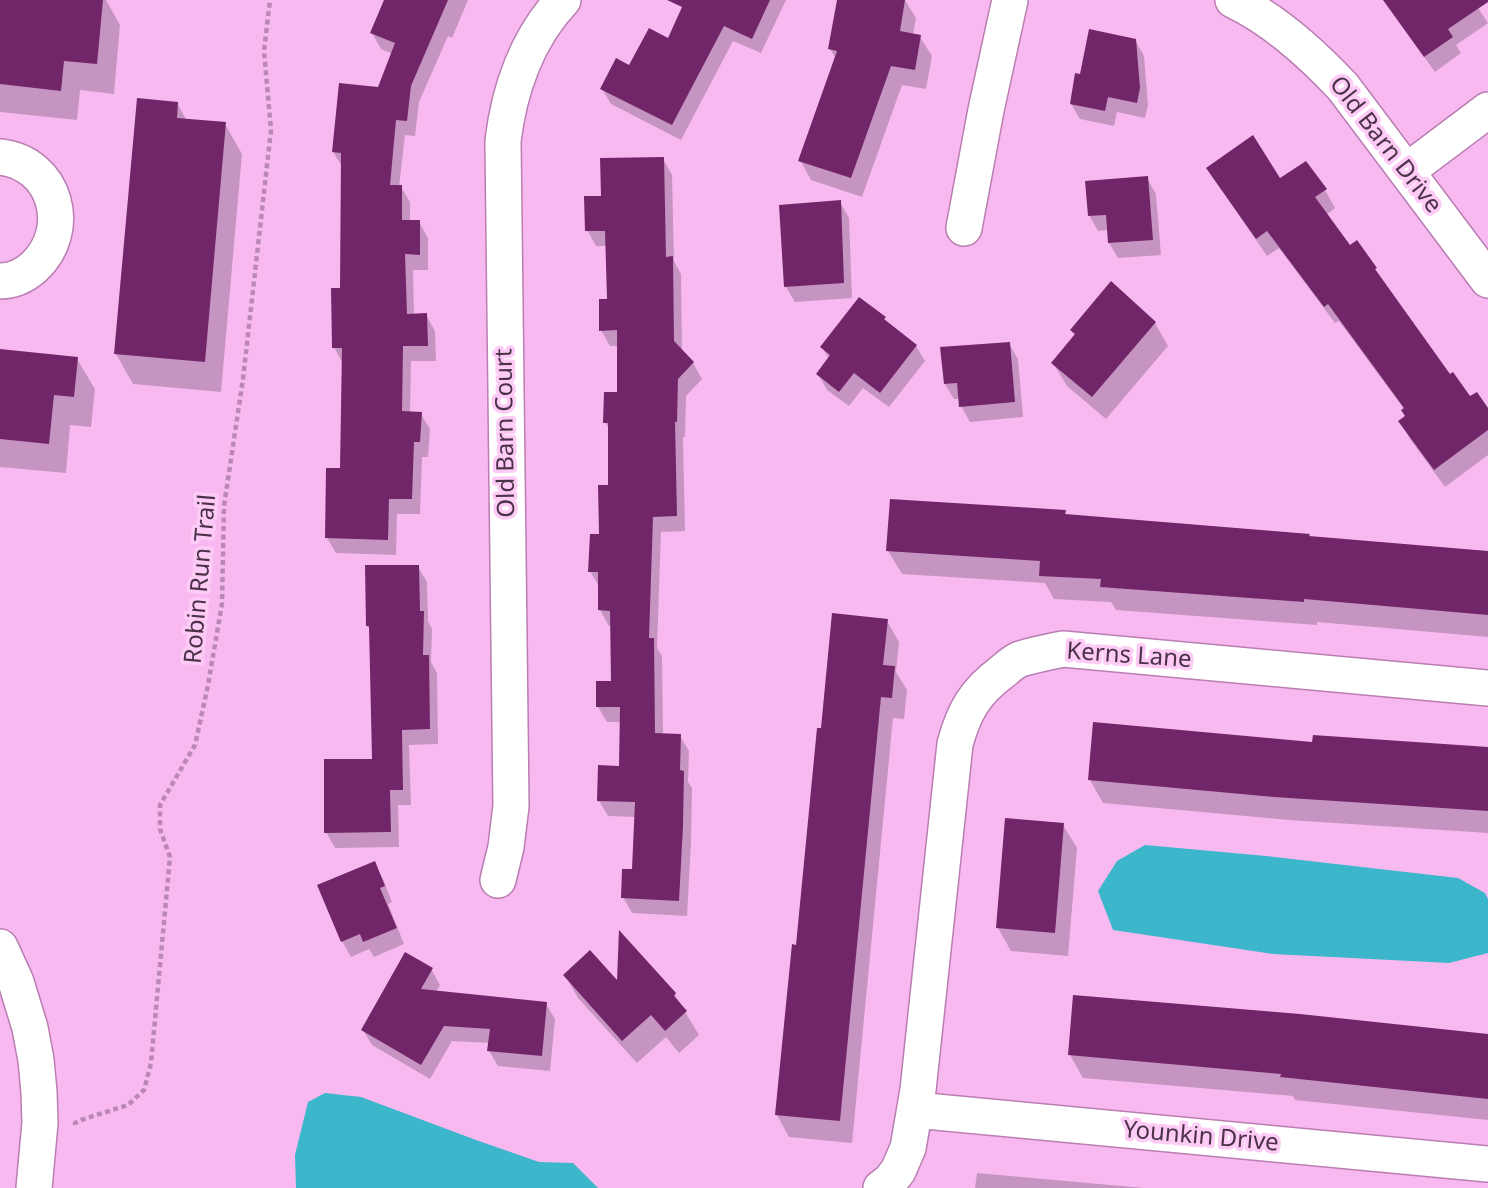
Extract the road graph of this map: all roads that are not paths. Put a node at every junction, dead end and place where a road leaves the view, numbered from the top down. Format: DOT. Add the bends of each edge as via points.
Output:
graph roads {
  1 [pos="563,0"];
  2 [pos="1010,0"];
  3 [pos="1233,0"];
  4 [pos="1488,110"];
  5 [pos="0,157"];
  6 [pos="1407,171"];
  7 [pos="964,228"];
  8 [pos="1488,280"];
  9 [pos="0,281"];
  10 [pos="1488,688"];
  11 [pos="498,880"];
  12 [pos="0,947"];
  13 [pos="915,1110"];
  14 [pos="1488,1164"];
  15 [pos="34,1188"];
  16 [pos="881,1188"];
  1 -- 11 [label="street, Old Barn Court" via="539,30 524,60 503,141 510,806"];
  2 -- 7 [label="street"];
  3 -- 6 [label="street, Old Barn Drive" via="1321,64"];
  4 -- 6 [label="street"];
  5 -- 9 [label="street" via="28,166 40,178 55,205 56,221 51,244 38,263 25,275"];
  6 -- 8 [label="street, Old Barn Drive"];
  10 -- 13 [label="street, Kerns Lane" via="1063,649 1012,664 984,687 968,708 953,754"];
  12 -- 15 [label="street" via="19,990 36,1060 40,1123"];
  13 -- 14 [label="street, Younkin Drive"];
  13 -- 16 [label="street, Kerns Lane" via="898,1171"];
}
